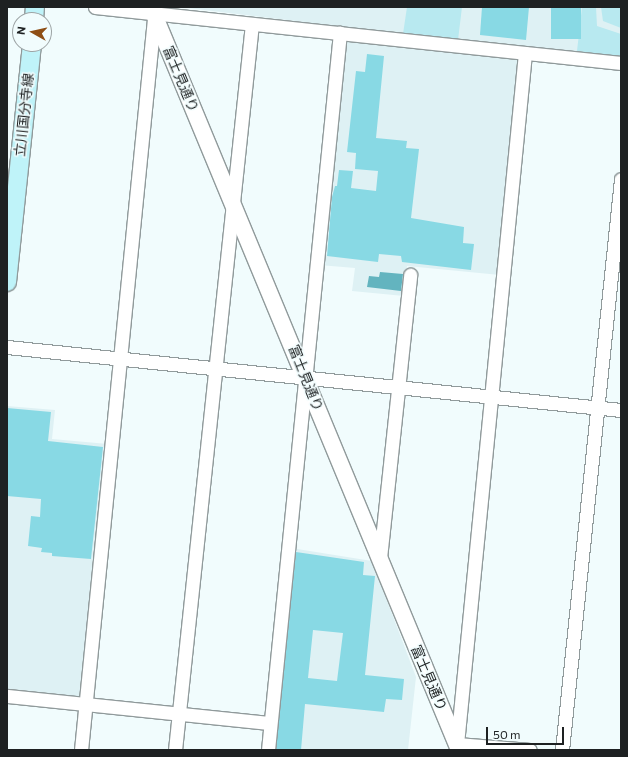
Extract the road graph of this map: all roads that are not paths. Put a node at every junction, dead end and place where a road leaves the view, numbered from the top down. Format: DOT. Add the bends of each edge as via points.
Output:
graph roads {
  1 [pos="95,7"];
  2 [pos="154,9"];
  3 [pos="252,24"];
  4 [pos="340,33"];
  5 [pos="31,52"];
  6 [pos="525,53"];
  7 [pos="621,63"];
  8 [pos="621,179"];
  9 [pos="233,203"];
  10 [pos="410,275"];
  11 [pos="7,282"];
  12 [pos="7,347"];
  13 [pos="120,358"];
  14 [pos="214,368"];
  15 [pos="306,378"];
  16 [pos="398,387"];
  17 [pos="491,396"];
  18 [pos="598,407"];
  19 [pos="621,410"];
  20 [pos="380,558"];
  21 [pos="7,696"];
  22 [pos="86,703"];
  23 [pos="179,714"];
  24 [pos="270,723"];
  25 [pos="457,748"];
  26 [pos="81,750"];
  27 [pos="175,750"];
  28 [pos="268,750"];
  29 [pos="530,750"];
  30 [pos="562,750"];
  1 -- 2 [label="street"];
  2 -- 3 [label="street"];
  2 -- 9 [label="street, 富士見通り"];
  2 -- 13 [label="street" via="154,37"];
  3 -- 4 [label="street"];
  3 -- 9 [label="street"];
  4 -- 6 [label="street"];
  4 -- 15 [label="street"];
  5 -- 11 [label="main road, 立川国分寺線"];
  6 -- 7 [label="street"];
  6 -- 17 [label="street"];
  8 -- 18 [label="street"];
  9 -- 14 [label="street"];
  9 -- 15 [label="street, 富士見通り"];
  10 -- 16 [label="street"];
  12 -- 13 [label="street"];
  13 -- 14 [label="street"];
  13 -- 22 [label="street"];
  14 -- 15 [label="street"];
  14 -- 23 [label="street"];
  15 -- 16 [label="street"];
  15 -- 20 [label="street, 富士見通り"];
  15 -- 24 [label="street"];
  16 -- 17 [label="street"];
  16 -- 20 [label="street"];
  17 -- 18 [label="street"];
  17 -- 25 [label="street"];
  18 -- 19 [label="street"];
  18 -- 30 [label="street"];
  20 -- 25 [label="street, 富士見通り"];
  21 -- 22 [label="street"];
  22 -- 23 [label="street"];
  22 -- 26 [label="street"];
  23 -- 24 [label="street"];
  23 -- 27 [label="street"];
  24 -- 28 [label="street"];
  25 -- 29 [label="street"];
}
